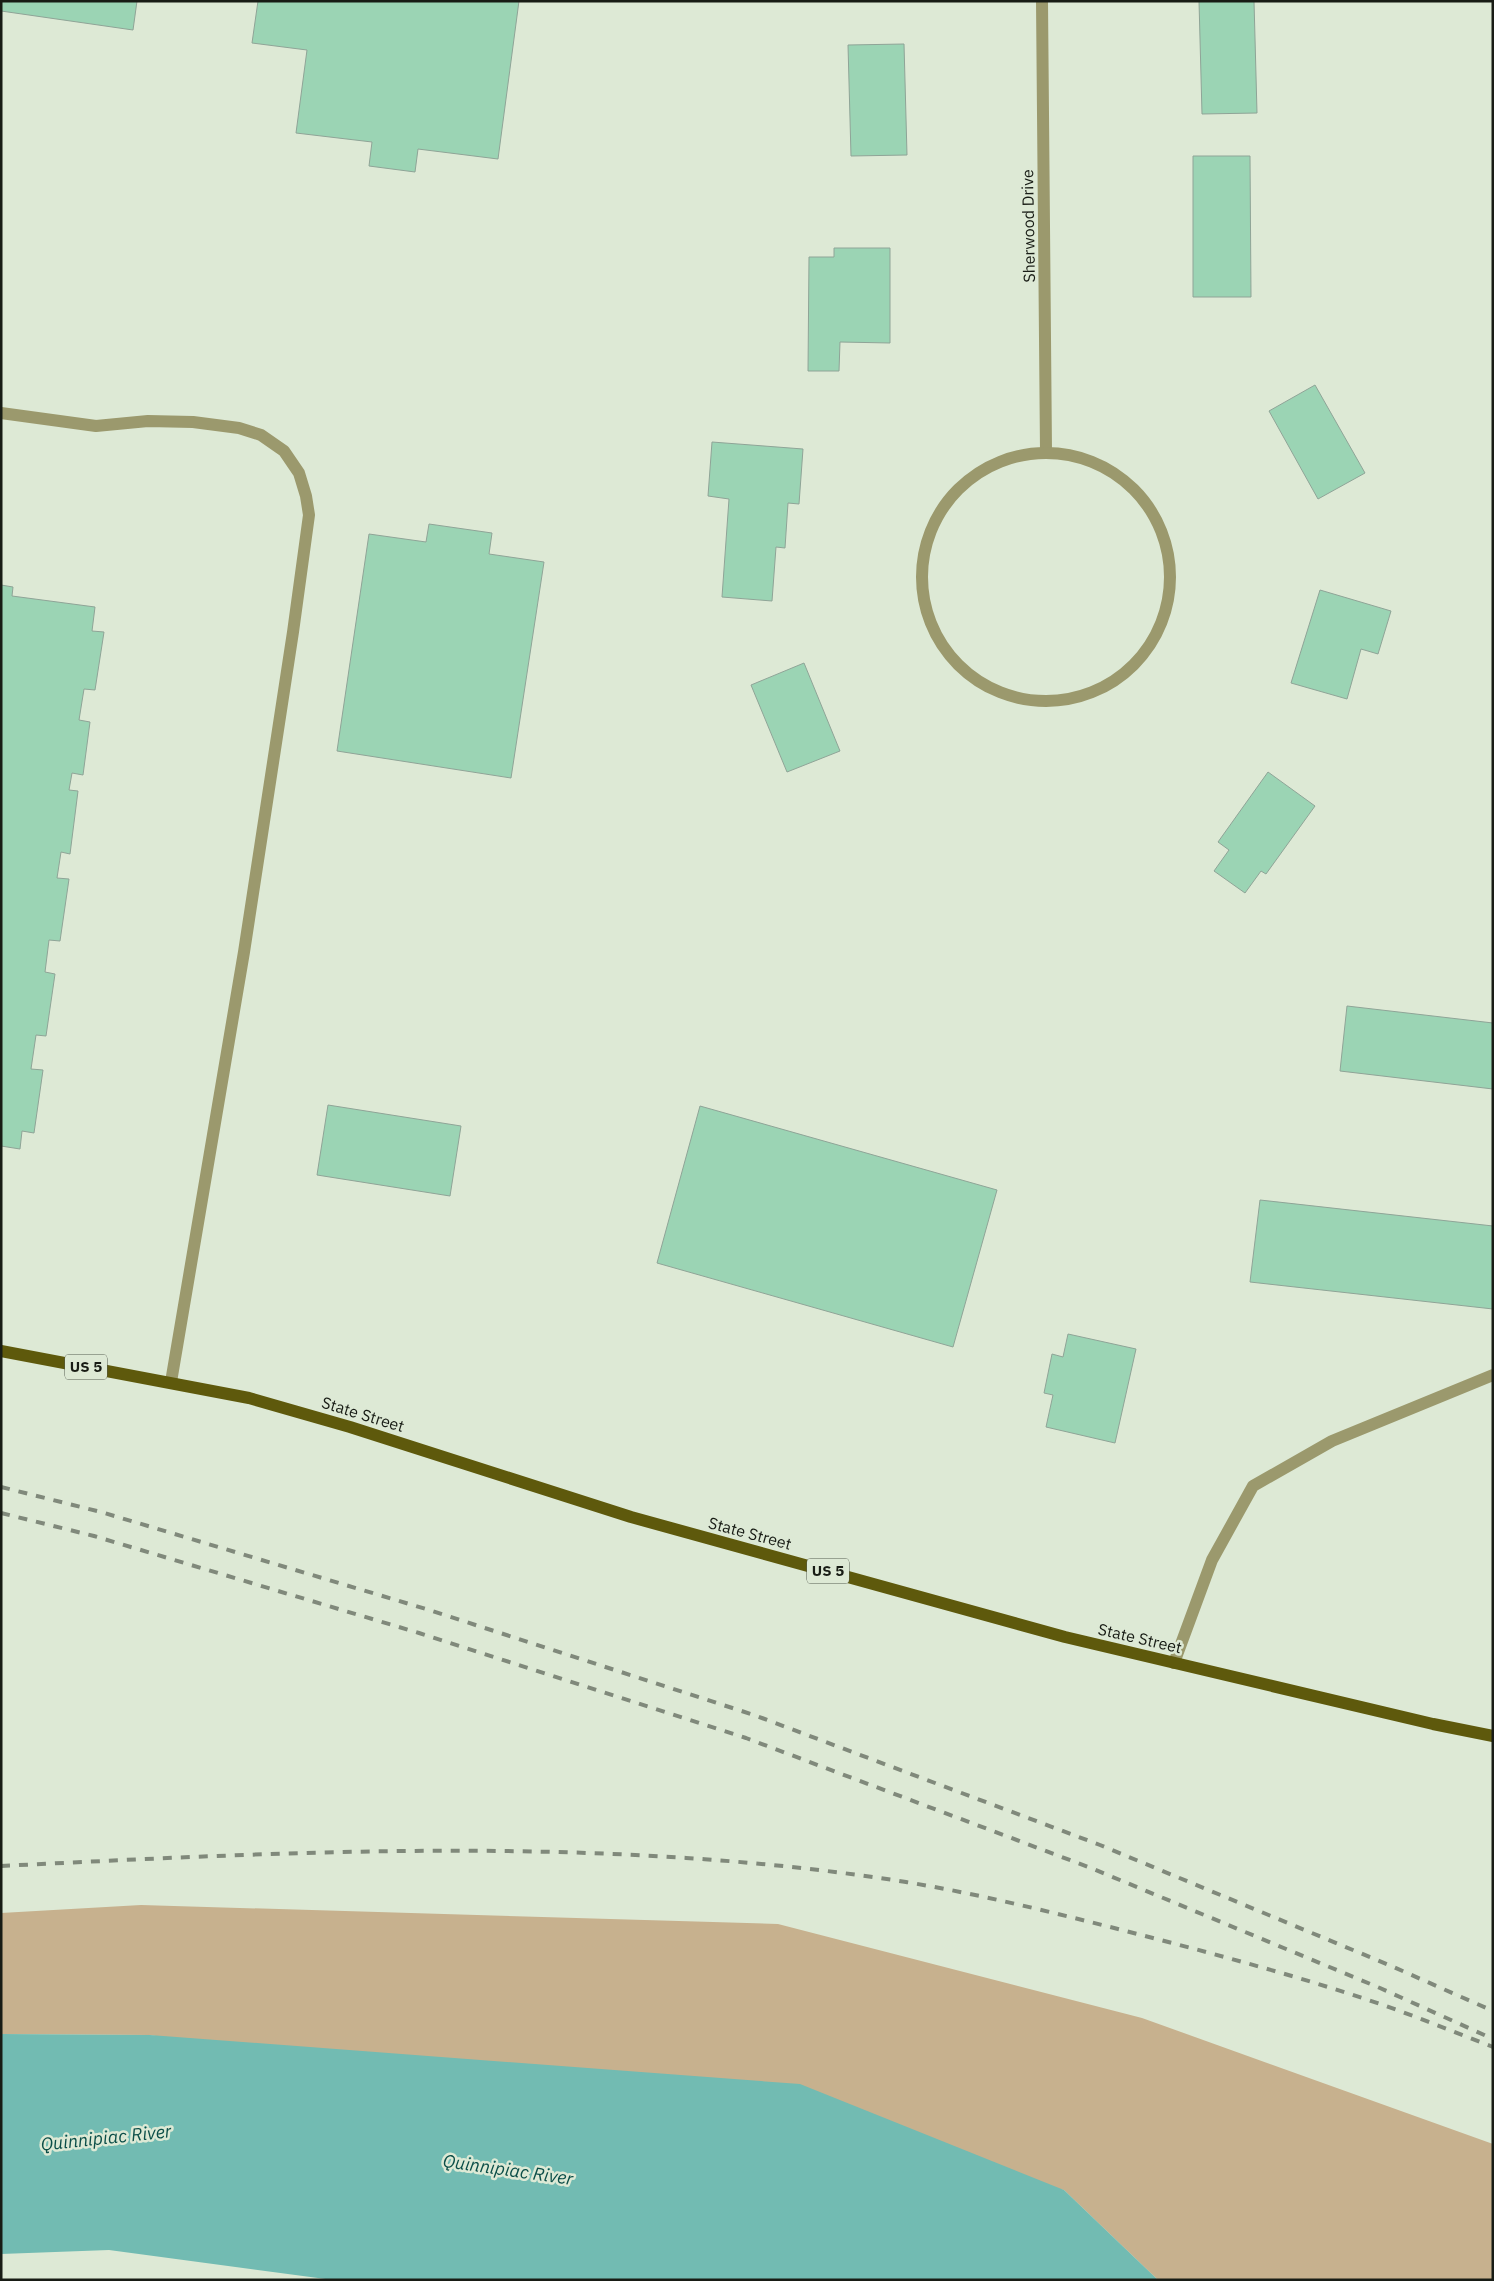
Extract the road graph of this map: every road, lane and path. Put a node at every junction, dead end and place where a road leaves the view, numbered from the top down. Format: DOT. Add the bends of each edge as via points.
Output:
graph roads {
  1 [pos="1042,1"];
  2 [pos="1,413"];
  3 [pos="1046,451"];
  4 [pos="1,1351"];
  5 [pos="1493,1375"];
  6 [pos="171,1382"];
  7 [pos="1174,1663"];
  8 [pos="1493,1736"];
  1 -- 3 [label="street, Sherwood Drive"];
  2 -- 6 [label="street" via="96,426 148,421 239,428 261,435 284,451 299,473 306,496 309,515 283,700"];
  3 -- 3 [label="street" via="1003,458 966,480 938,513 922,554 922,597 936,638 964,672 1002,694 1045,702 1084,696 1118,679 1147,652 1164,616 1171,578 1165,539 1148,504 1120,476 1094,462"];
  4 -- 6 [label="main road, State Street / US 5"];
  5 -- 7 [label="street" via="1332,1441 1253,1486 1212,1560"];
  6 -- 7 [label="main road, State Street / US 5" via="249,1398 350,1427 631,1517 1065,1637"];
  7 -- 8 [label="main road, State Street / US 5"];
}
